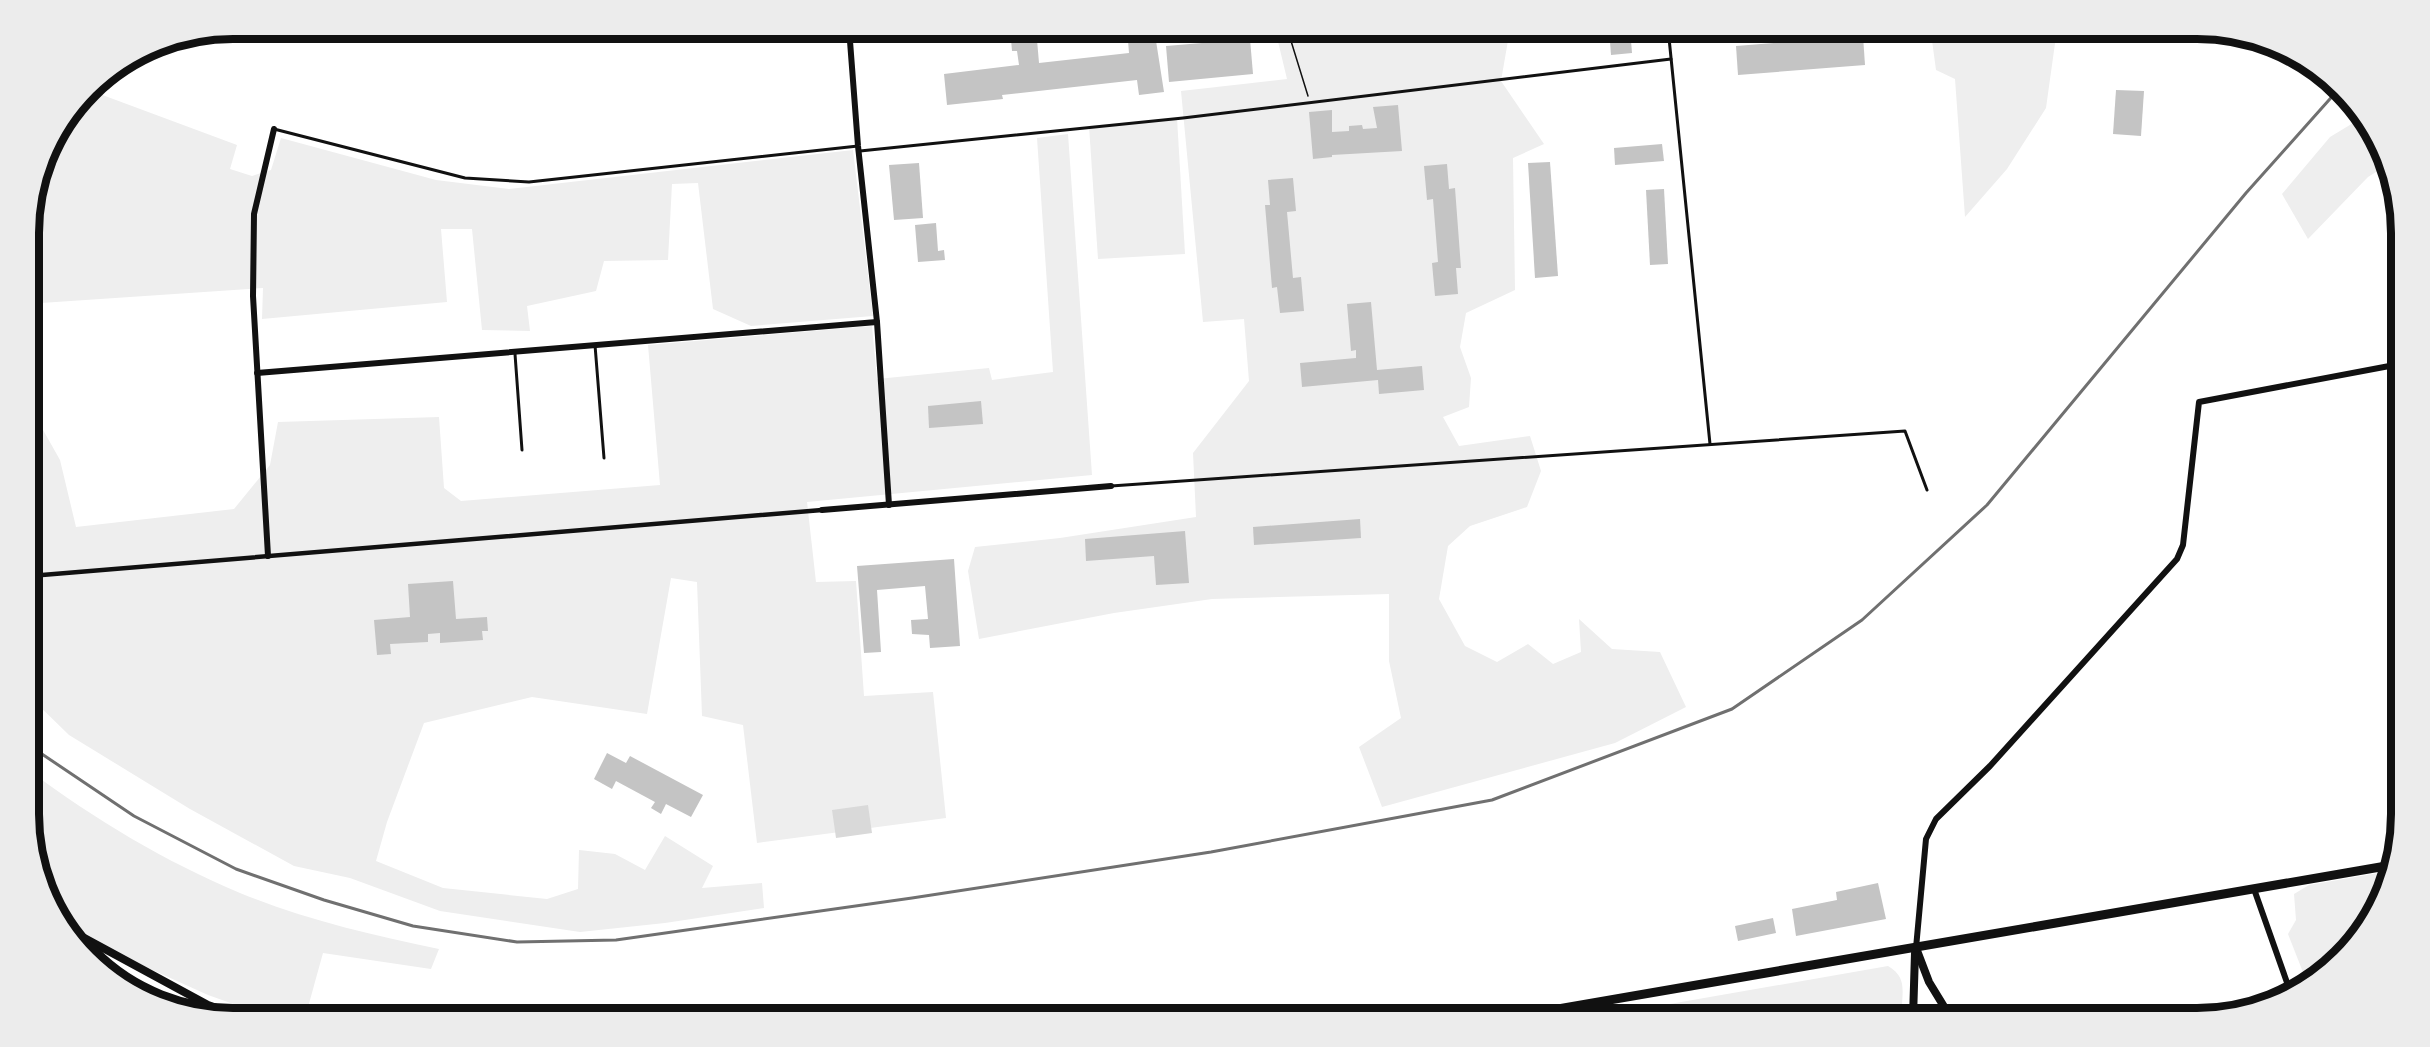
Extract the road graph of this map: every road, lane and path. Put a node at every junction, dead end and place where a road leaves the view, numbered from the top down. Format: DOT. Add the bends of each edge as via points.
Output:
graph roads {
  1 [pos="850,39"];
  2 [pos="1290,39"];
  3 [pos="1669,39"];
  4 [pos="1671,59"];
  5 [pos="1310,102"];
  6 [pos="274,129"];
  7 [pos="858,148"];
  8 [pos="878,322"];
  9 [pos="595,345"];
  10 [pos="515,352"];
  11 [pos="2391,366"];
  12 [pos="257,373"];
  13 [pos="1710,444"];
  14 [pos="522,450"];
  15 [pos="604,458"];
  16 [pos="1111,486"];
  17 [pos="1927,490"];
  18 [pos="889,505"];
  19 [pos="822,510"];
  20 [pos="268,556"];
  21 [pos="39,575"];
  22 [pos="2383,866"];
  23 [pos="2254,889"];
  24 [pos="84,938"];
  25 [pos="1916,948"];
  26 [pos="2288,985"];
  27 [pos="214,1007"];
  28 [pos="1564,1008"];
  29 [pos="1913,1008"];
  30 [pos="1945,1008"];
  1 -- 7 [label="street"];
  2 -- 5 [label="path"];
  3 -- 4 [label="lane"];
  4 -- 5 [label="lane"];
  4 -- 13 [label="lane"];
  5 -- 7 [label="lane"];
  6 -- 7 [label="lane" via="465,178 530,182"];
  6 -- 12 [label="street" via="254,214"];
  7 -- 8 [label="street"];
  8 -- 9 [label="street"];
  8 -- 18 [label="street"];
  9 -- 10 [label="street"];
  9 -- 15 [label="lane"];
  10 -- 12 [label="street"];
  10 -- 14 [label="lane"];
  11 -- 25 [label="street" via="2199,402 2183,545 2177,559 1936,819 1926,839"];
  12 -- 20 [label="street"];
  13 -- 16 [label="lane"];
  13 -- 17 [label="lane" via="1905,431"];
  16 -- 18 [label="street"];
  18 -- 19 [label="street"];
  19 -- 20 [label="street"];
  20 -- 21 [label="street"];
  22 -- 23 [label="main road"];
  23 -- 25 [label="main road"];
  23 -- 26 [label="street"];
  24 -- 27 [label="street"];
  25 -- 28 [label="main road"];
  25 -- 29 [label="street"];
  25 -- 30 [label="street" via="1929,982"];
}
